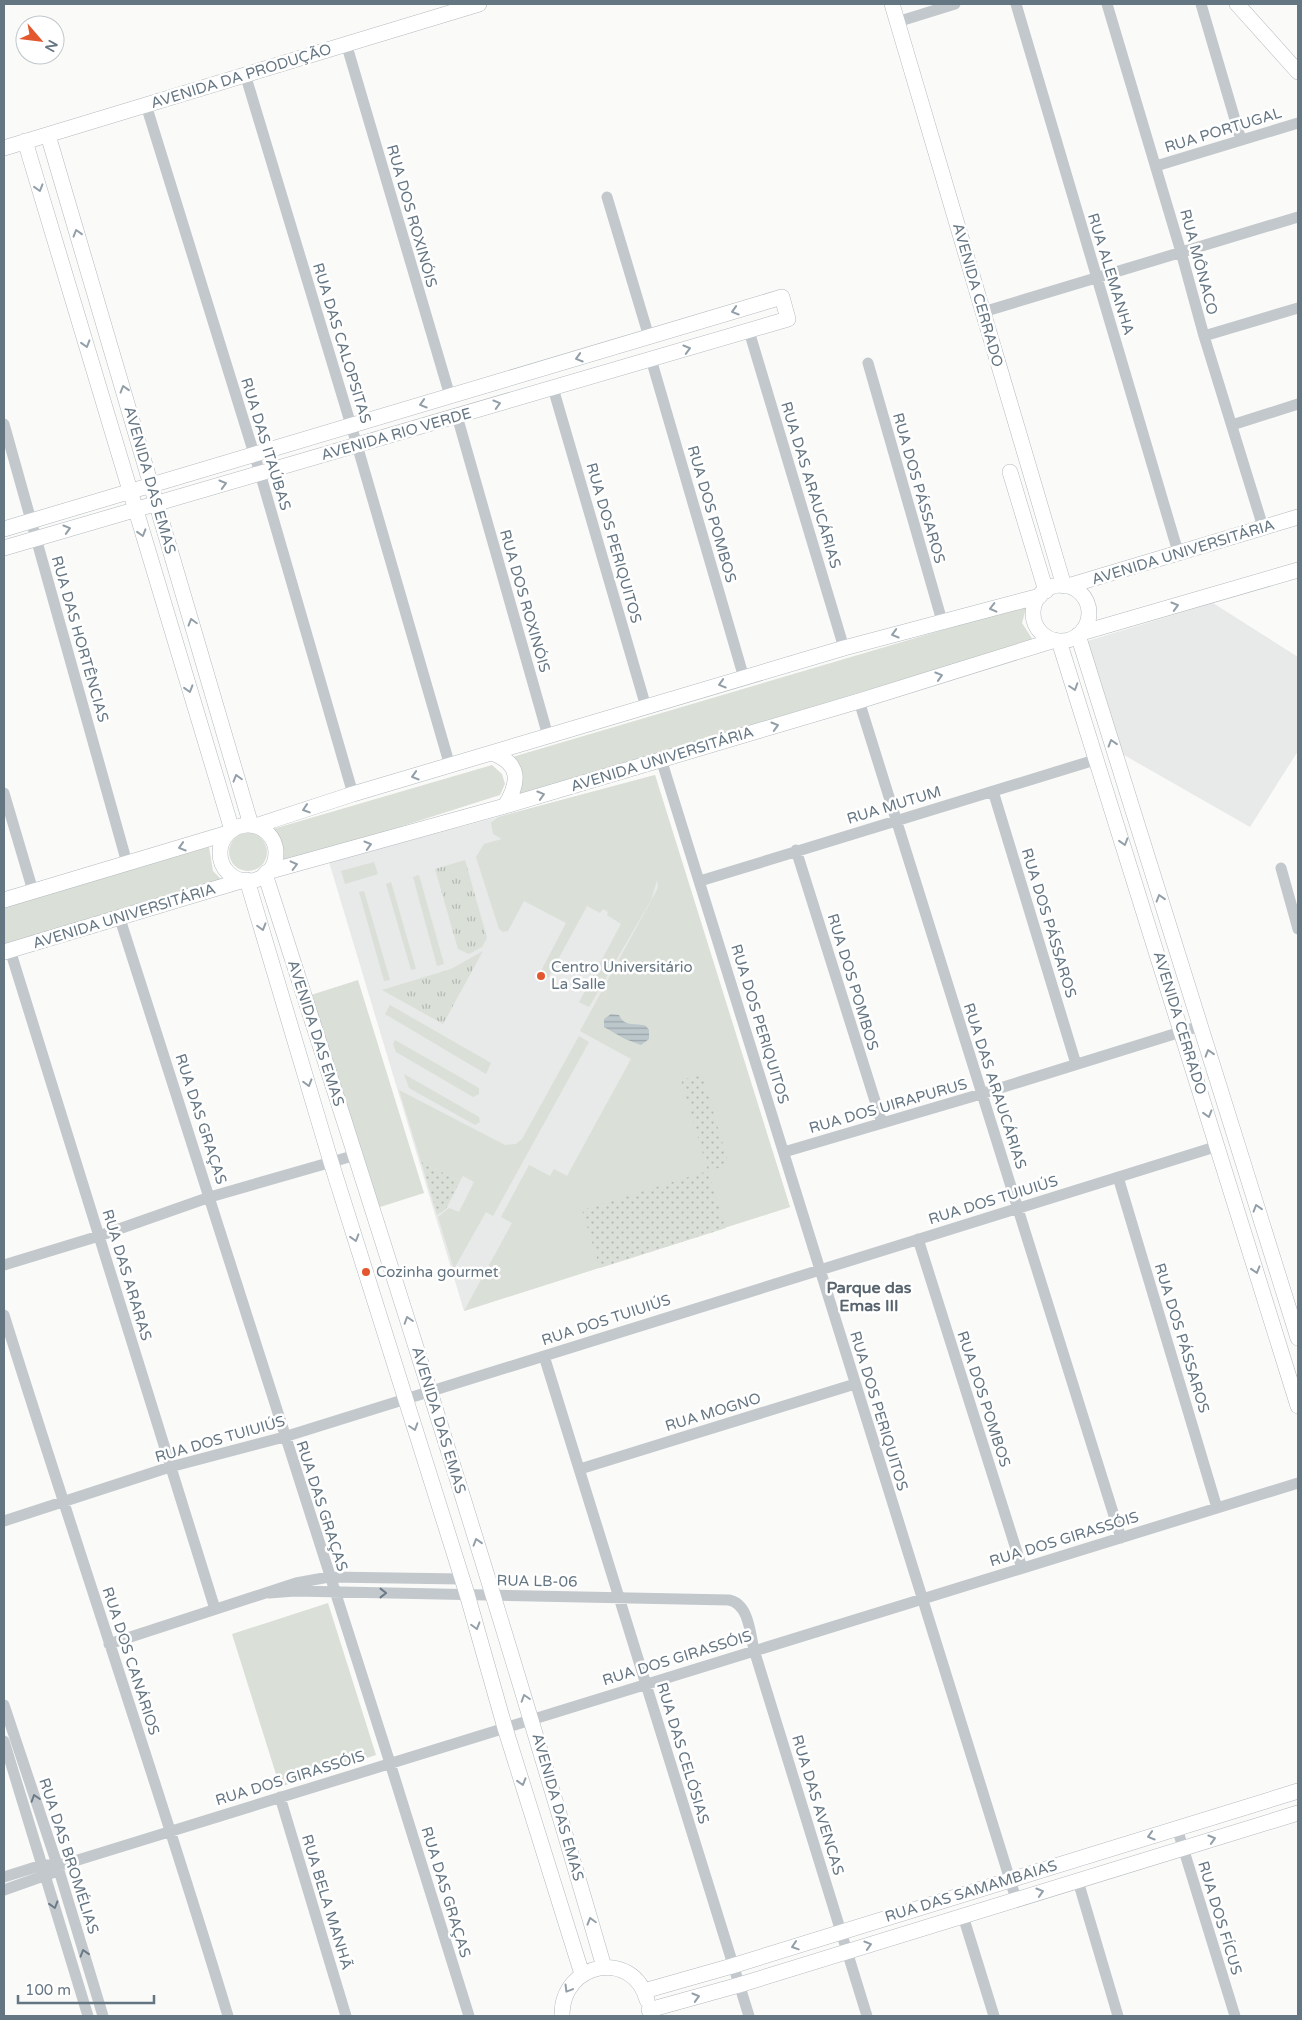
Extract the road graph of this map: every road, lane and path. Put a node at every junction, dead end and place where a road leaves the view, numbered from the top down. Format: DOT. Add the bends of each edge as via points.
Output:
graph roads {
  1 [pos="479,4"];
  2 [pos="892,4"];
  3 [pos="955,4"];
  4 [pos="1016,4"];
  5 [pos="1107,4"];
  6 [pos="1202,4"];
  7 [pos="1237,4"];
  8 [pos="898,22"];
  9 [pos="346,43"];
  10 [pos="1298,72"];
  11 [pos="245,74"];
  12 [pos="146,105"];
  13 [pos="1298,123"];
  14 [pos="48,134"];
  15 [pos="1241,140"];
  16 [pos="26,141"];
  17 [pos="4,148"];
  18 [pos="1156,166"];
  19 [pos="607,197"];
  20 [pos="1298,217"];
  21 [pos="1181,252"];
  22 [pos="1097,278"];
  23 [pos="1298,308"];
  24 [pos="983,312"];
  25 [pos="749,331"];
  26 [pos="1204,336"];
  27 [pos="649,337"];
  28 [pos="651,359"];
  29 [pos="868,363"];
  30 [pos="553,388"];
  31 [pos="450,396"];
  32 [pos="1298,404"];
  33 [pos="457,416"];
  34 [pos="4,424"];
  35 [pos="1232,425"];
  36 [pos="351,426"];
  37 [pos="357,445"];
  38 [pos="254,455"];
  39 [pos="1010,472"];
  40 [pos="260,473"];
  41 [pos="152,485"];
  42 [pos="130,492"];
  43 [pos="157,503"];
  44 [pos="135,510"];
  45 [pos="1298,517"];
  46 [pos="32,521"];
  47 [pos="1263,527"];
  48 [pos="4,529"];
  49 [pos="37,538"];
  50 [pos="4,548"];
  51 [pos="1178,552"];
  52 [pos="1298,570"];
  53 [pos="1066,586"];
  54 [pos="1043,593"];
  55 [pos="942,621"];
  56 [pos="1080,634"];
  57 [pos="1057,641"];
  58 [pos="844,648"];
  59 [pos="744,678"];
  60 [pos="859,701"];
  61 [pos="646,707"];
  62 [pos="548,736"];
  63 [pos="492,753"];
  64 [pos="661,758"];
  65 [pos="1098,759"];
  66 [pos="450,766"];
  67 [pos="993,791"];
  68 [pos="4,793"];
  69 [pos="353,794"];
  70 [pos="505,806"];
  71 [pos="898,819"];
  72 [pos="253,826"];
  73 [pos="230,831"];
  74 [pos="796,850"];
  75 [pos="127,863"];
  76 [pos="1281,868"];
  77 [pos="266,873"];
  78 [pos="245,880"];
  79 [pos="700,881"];
  80 [pos="33,891"];
  81 [pos="4,900"];
  82 [pos="120,918"];
  83 [pos="1298,929"];
  84 [pos="7,951"];
  85 [pos="1200,1026"];
  86 [pos="1182,1032"];
  87 [pos="1076,1064"];
  88 [pos="981,1094"];
  89 [pos="882,1123"];
  90 [pos="1218,1146"];
  91 [pos="784,1152"];
  92 [pos="356,1155"];
  93 [pos="332,1162"];
  94 [pos="1118,1177"];
  95 [pos="210,1197"];
  96 [pos="1018,1208"];
  97 [pos="99,1236"];
  98 [pos="918,1239"];
  99 [pos="4,1265"];
  100 [pos="818,1269"];
  101 [pos="4,1315"];
  102 [pos="1298,1337"];
  103 [pos="544,1356"];
  104 [pos="855,1384"];
  105 [pos="430,1391"];
  106 [pos="405,1399"];
  107 [pos="1298,1406"];
  108 [pos="284,1437"];
  109 [pos="170,1467"];
  110 [pos="580,1469"];
  111 [pos="1298,1483"];
  112 [pos="62,1501"];
  113 [pos="1217,1508"];
  114 [pos="4,1521"];
  115 [pos="1121,1538"];
  116 [pos="1022,1568"];
  117 [pos="329,1577"];
  118 [pos="465,1586"];
  119 [pos="269,1593"];
  120 [pos="334,1593"];
  121 [pos="493,1595"];
  122 [pos="618,1597"];
  123 [pos="922,1599"];
  124 [pos="739,1604"];
  125 [pos="215,1610"];
  126 [pos="109,1644"];
  127 [pos="754,1650"];
  128 [pos="646,1684"];
  129 [pos="4,1705"];
  130 [pos="532,1719"];
  131 [pos="505,1728"];
  132 [pos="4,1741"];
  133 [pos="390,1763"];
  134 [pos="1298,1791"];
  135 [pos="280,1797"];
  136 [pos="1298,1815"];
  137 [pos="1177,1828"];
  138 [pos="172,1831"];
  139 [pos="1183,1848"];
  140 [pos="60,1866"];
  141 [pos="44,1871"];
  142 [pos="4,1877"];
  143 [pos="1010,1879"];
  144 [pos="1078,1881"];
  145 [pos="4,1890"];
  146 [pos="1016,1899"];
  147 [pos="964,1916"];
  148 [pos="842,1932"];
  149 [pos="847,1951"];
  150 [pos="732,1966"];
  151 [pos="604,1967"];
  152 [pos="582,1974"];
  153 [pos="739,1985"];
  154 [pos="644,1990"];
  155 [pos="648,2013"];
  156 [pos="88,2016"];
  157 [pos="102,2016"];
  158 [pos="228,2016"];
  159 [pos="346,2016"];
  160 [pos="469,2016"];
  161 [pos="562,2016"];
  162 [pos="749,2016"];
  163 [pos="867,2016"];
  164 [pos="994,2016"];
  165 [pos="1118,2016"];
  166 [pos="1235,2016"];
  1 -- 9 [label="street, AVENIDA DA PRODUÇÃO"];
  2 -- 8 [label="street, AVENIDA CERRADO"];
  3 -- 8 [label="street"];
  4 -- 22 [label="street, RUA ALEMANHA"];
  5 -- 18 [label="street, RUA MÔNACO"];
  6 -- 15 [label="street"];
  7 -- 10 [label="street"];
  8 -- 24 [label="street, AVENIDA CERRADO"];
  9 -- 11 [label="street, AVENIDA DA PRODUÇÃO"];
  9 -- 31 [label="street, RUA DOS ROXINÓIS"];
  11 -- 12 [label="street, AVENIDA DA PRODUÇÃO"];
  11 -- 36 [label="street, RUA DAS CALOPSITAS"];
  12 -- 14 [label="street, AVENIDA DA PRODUÇÃO"];
  12 -- 38 [label="street, RUA DAS ITAÚBAS"];
  13 -- 15 [label="street, RUA PORTUGAL"];
  14 -- 16 [label="street, AVENIDA DA PRODUÇÃO"];
  41 -- 14 [label="street, AVENIDA DAS EMAS, one-way"];
  15 -- 18 [label="street, RUA PORTUGAL"];
  16 -- 17 [label="street, AVENIDA DA PRODUÇÃO"];
  16 -- 42 [label="street, AVENIDA DAS EMAS, one-way"];
  18 -- 21 [label="street, RUA MÔNACO"];
  19 -- 27 [label="street"];
  20 -- 21 [label="street"];
  21 -- 22 [label="street"];
  21 -- 26 [label="street, RUA MÔNACO"];
  22 -- 24 [label="street"];
  22 -- 51 [label="street, RUA ALEMANHA"];
  23 -- 26 [label="street"];
  24 -- 53 [label="street, AVENIDA CERRADO"];
  25 -- 27 [label="street, AVENIDA RIO VERDE, one-way" via="788,320 782,297"];
  28 -- 25 [label="street, AVENIDA RIO VERDE, one-way"];
  25 -- 58 [label="street, RUA DAS ARAUCÁRIAS"];
  26 -- 35 [label="street, RUA MÔNACO"];
  27 -- 31 [label="street, AVENIDA RIO VERDE, one-way"];
  28 -- 30 [label="street, AVENIDA RIO VERDE"];
  28 -- 59 [label="street, RUA DOS POMBOS"];
  29 -- 55 [label="street, RUA DOS PÁSSAROS"];
  33 -- 30 [label="street, AVENIDA RIO VERDE, one-way"];
  30 -- 61 [label="street, RUA DOS PERIQUITOS"];
  31 -- 36 [label="street, AVENIDA RIO VERDE, one-way"];
  32 -- 35 [label="street"];
  33 -- 37 [label="street, AVENIDA RIO VERDE"];
  33 -- 62 [label="street, RUA DOS ROXINÓIS"];
  34 -- 46 [label="street, RUA DAS HORTÊNCIAS"];
  35 -- 47 [label="street, RUA MÔNACO"];
  36 -- 37 [label="street, RUA DAS CALOPSITAS"];
  36 -- 38 [label="street, AVENIDA RIO VERDE"];
  37 -- 40 [label="street, AVENIDA RIO VERDE"];
  37 -- 66 [label="street, RUA DAS CALOPSITAS"];
  38 -- 40 [label="street, RUA DAS ITAÚBAS"];
  38 -- 41 [label="street, AVENIDA RIO VERDE"];
  39 -- 54 [label="street"];
  43 -- 40 [label="street, AVENIDA RIO VERDE, one-way"];
  40 -- 69 [label="street, RUA DAS ITAÚBAS"];
  41 -- 42 [label="street, AVENIDA RIO VERDE"];
  41 -- 43 [label="street, AVENIDA DAS EMAS"];
  42 -- 44 [label="street, AVENIDA DAS EMAS"];
  42 -- 46 [label="street, AVENIDA RIO VERDE"];
  43 -- 44 [label="street, AVENIDA RIO VERDE"];
  72 -- 43 [label="street, AVENIDA DAS EMAS, one-way"];
  49 -- 44 [label="street, AVENIDA RIO VERDE, one-way"];
  44 -- 73 [label="street, AVENIDA DAS EMAS, one-way"];
  45 -- 47 [label="street, AVENIDA UNIVERSITÁRIA"];
  46 -- 48 [label="street, AVENIDA RIO VERDE"];
  46 -- 49 [label="street, RUA DAS HORTÊNCIAS"];
  47 -- 51 [label="street, AVENIDA UNIVERSITÁRIA"];
  49 -- 50 [label="street, AVENIDA RIO VERDE"];
  49 -- 75 [label="street, RUA DAS HORTÊNCIAS"];
  51 -- 53 [label="street, AVENIDA UNIVERSITÁRIA"];
  56 -- 52 [label="street, one-way"];
  53 -- 54 [label="street"];
  53 -- 56 [label="street" via="1084,597 1088,606 1087,623"];
  54 -- 55 [label="street, one-way"];
  54 -- 57 [label="street" via="1033,610 1034,620 1043,635"];
  55 -- 58 [label="street, one-way"];
  56 -- 57 [label="street"];
  85 -- 56 [label="street, AVENIDA CERRADO, one-way"];
  60 -- 57 [label="street, AVENIDA UNIVERSITÁRIA, one-way"];
  57 -- 65 [label="street, AVENIDA CERRADO, one-way"];
  58 -- 59 [label="street"];
  59 -- 61 [label="street, one-way"];
  64 -- 60 [label="street, AVENIDA UNIVERSITÁRIA, one-way"];
  60 -- 71 [label="street, RUA DAS ARAUCÁRIAS"];
  61 -- 62 [label="street"];
  62 -- 63 [label="street"];
  63 -- 66 [label="street"];
  63 -- 70 [label="street" via="503,757 514,772 516,787"];
  70 -- 64 [label="street, AVENIDA UNIVERSITÁRIA, one-way"];
  64 -- 79 [label="street, RUA DOS PERIQUITOS"];
  65 -- 67 [label="street, RUA MUTUM"];
  65 -- 86 [label="street, AVENIDA CERRADO, one-way"];
  66 -- 69 [label="street, one-way"];
  67 -- 71 [label="street, RUA MUTUM"];
  67 -- 87 [label="street, RUA DOS PÁSSAROS"];
  68 -- 80 [label="street"];
  69 -- 72 [label="street, one-way"];
  77 -- 70 [label="street, AVENIDA UNIVERSITÁRIA, one-way"];
  71 -- 74 [label="street, RUA MUTUM"];
  71 -- 88 [label="street, RUA DAS ARAUCÁRIAS"];
  72 -- 73 [label="street"];
  72 -- 77 [label="street" via="270,837 274,845 274,863"];
  73 -- 75 [label="street, one-way"];
  73 -- 78 [label="street" via="220,850 221,859 230,874"];
  74 -- 79 [label="street, RUA MUTUM"];
  74 -- 89 [label="street, RUA DOS POMBOS"];
  75 -- 80 [label="street"];
  76 -- 83 [label="street"];
  77 -- 78 [label="street"];
  77 -- 92 [label="street, AVENIDA DAS EMAS"];
  78 -- 82 [label="street, AVENIDA UNIVERSITÁRIA"];
  78 -- 93 [label="street, AVENIDA DAS EMAS, one-way"];
  79 -- 91 [label="street, RUA DOS PERIQUITOS"];
  80 -- 81 [label="street"];
  82 -- 84 [label="street, AVENIDA UNIVERSITÁRIA"];
  82 -- 95 [label="street, RUA DAS GRAÇAS"];
  84 -- 97 [label="street, RUA DAS ARARAS"];
  85 -- 86 [label="street, RUA DOS UIRAPURUS"];
  102 -- 85 [label="street, AVENIDA CERRADO, one-way"];
  86 -- 87 [label="street, RUA DOS UIRAPURUS"];
  86 -- 90 [label="street, AVENIDA CERRADO, one-way"];
  87 -- 88 [label="street, RUA DOS UIRAPURUS"];
  88 -- 89 [label="street, RUA DOS UIRAPURUS"];
  88 -- 96 [label="street, RUA DAS ARAUCÁRIAS"];
  89 -- 91 [label="street, RUA DOS UIRAPURUS"];
  90 -- 94 [label="street, RUA DOS TUIUIÚS"];
  90 -- 107 [label="street, AVENIDA CERRADO, one-way"];
  91 -- 100 [label="street, RUA DOS PERIQUITOS"];
  92 -- 93 [label="street"];
  105 -- 92 [label="street, AVENIDA DAS EMAS, one-way"];
  93 -- 95 [label="street"];
  93 -- 106 [label="street, AVENIDA DAS EMAS, one-way"];
  94 -- 96 [label="street, RUA DOS TUIUIÚS"];
  94 -- 113 [label="street, RUA DOS PÁSSAROS"];
  95 -- 97 [label="street"];
  95 -- 108 [label="street, RUA DAS GRAÇAS"];
  96 -- 98 [label="street, RUA DOS TUIUIÚS"];
  96 -- 115 [label="street, RUA DAS ARAUCÁRIAS"];
  97 -- 99 [label="street"];
  97 -- 109 [label="street, RUA DAS ARARAS"];
  98 -- 100 [label="street, RUA DOS TUIUIÚS"];
  98 -- 116 [label="street, RUA DOS POMBOS"];
  100 -- 103 [label="street, RUA DOS TUIUIÚS"];
  100 -- 104 [label="street, RUA DOS PERIQUITOS"];
  101 -- 112 [label="street, RUA DOS CANÁRIOS"];
  103 -- 105 [label="street, RUA DOS TUIUIÚS"];
  103 -- 110 [label="street, RUA DAS CELÓSIAS"];
  104 -- 110 [label="street, RUA MOGNO"];
  104 -- 123 [label="street, RUA DOS PERIQUITOS"];
  105 -- 106 [label="street, RUA DOS TUIUIÚS"];
  121 -- 105 [label="street, AVENIDA DAS EMAS, one-way"];
  106 -- 108 [label="street, RUA DOS TUIUIÚS"];
  106 -- 118 [label="street, AVENIDA DAS EMAS, one-way"];
  108 -- 109 [label="street, RUA DOS TUIUIÚS"];
  108 -- 117 [label="street, RUA DAS GRAÇAS"];
  109 -- 112 [label="street, RUA DOS TUIUIÚS"];
  109 -- 125 [label="street, RUA DAS ARARAS"];
  110 -- 122 [label="street, RUA DAS CELÓSIAS"];
  111 -- 113 [label="street, RUA DOS GIRASSÓIS"];
  112 -- 114 [label="street, RUA DOS TUIUIÚS"];
  112 -- 126 [label="street, RUA DOS CANÁRIOS"];
  113 -- 115 [label="street, RUA DOS GIRASSÓIS"];
  115 -- 116 [label="street, RUA DOS GIRASSÓIS"];
  116 -- 123 [label="street, RUA DOS GIRASSÓIS"];
  117 -- 118 [label="street, RUA LB-06"];
  117 -- 119 [label="street, RUA LB-06" via="296,1583"];
  117 -- 120 [label="street, RUA DAS GRAÇAS"];
  120 -- 118 [label="street, RUA LB-06, one-way"];
  118 -- 121 [label="street, RUA LB-06"];
  118 -- 131 [label="street, AVENIDA DAS EMAS, one-way"];
  119 -- 120 [label="street, RUA LB-06"];
  119 -- 125 [label="street"];
  120 -- 133 [label="street, RUA DAS GRAÇAS"];
  121 -- 122 [label="street, RUA LB-06"];
  130 -- 121 [label="street, AVENIDA DAS EMAS, one-way"];
  122 -- 124 [label="street, RUA LB-06" via="729,1600"];
  122 -- 128 [label="street, RUA DAS CELÓSIAS"];
  123 -- 127 [label="street, RUA DOS GIRASSÓIS"];
  123 -- 143 [label="street, RUA DOS PERIQUITOS"];
  124 -- 127 [label="street, RUA DAS AVENCAS"];
  125 -- 126 [label="street"];
  126 -- 138 [label="street, RUA DOS CANÁRIOS"];
  127 -- 128 [label="street, RUA DOS GIRASSÓIS"];
  127 -- 148 [label="street, RUA DAS AVENCAS"];
  128 -- 130 [label="street, RUA DOS GIRASSÓIS"];
  128 -- 150 [label="street, RUA DAS CELÓSIAS"];
  140 -- 129 [label="street, RUA DAS BROMÉLIAS, one-way"];
  130 -- 131 [label="street, RUA DOS GIRASSÓIS"];
  151 -- 130 [label="street, AVENIDA DAS EMAS, one-way"];
  131 -- 133 [label="street, RUA DOS GIRASSÓIS"];
  131 -- 152 [label="street, AVENIDA DAS EMAS, one-way"];
  132 -- 141 [label="street, RUA DAS BROMÉLIAS"];
  133 -- 135 [label="street, RUA DOS GIRASSÓIS"];
  133 -- 160 [label="street, RUA DAS GRAÇAS"];
  134 -- 137 [label="street, RUA DAS SAMAMBAIAS"];
  135 -- 138 [label="street, RUA DOS GIRASSÓIS"];
  135 -- 159 [label="street, RUA BELA MANHÃ"];
  139 -- 136 [label="street, RUA DAS SAMAMBAIAS, one-way"];
  137 -- 139 [label="street, RUA DOS FÍCUS"];
  137 -- 143 [label="street, RUA DAS SAMAMBAIAS, one-way"];
  138 -- 140 [label="street, RUA DOS GIRASSÓIS"];
  138 -- 158 [label="street, RUA DOS CANÁRIOS"];
  139 -- 144 [label="street, RUA DAS SAMAMBAIAS"];
  139 -- 166 [label="street, RUA DOS FÍCUS"];
  140 -- 141 [label="street, RUA DOS GIRASSÓIS"];
  157 -- 140 [label="street, RUA DAS BROMÉLIAS, one-way"];
  141 -- 142 [label="street, RUA DOS GIRASSÓIS"];
  141 -- 145 [label="street, RUA DOS GIRASSÓIS"];
  141 -- 156 [label="street, RUA DAS BROMÉLIAS, one-way"];
  143 -- 146 [label="street, RUA DOS PERIQUITOS"];
  143 -- 148 [label="street, RUA DAS SAMAMBAIAS"];
  146 -- 144 [label="street, RUA DAS SAMAMBAIAS, one-way"];
  144 -- 165 [label="street"];
  146 -- 147 [label="street, RUA DAS SAMAMBAIAS"];
  149 -- 147 [label="street, RUA DAS SAMAMBAIAS, one-way"];
  147 -- 164 [label="street"];
  148 -- 149 [label="street, RUA DAS AVENCAS"];
  148 -- 150 [label="street, RUA DAS SAMAMBAIAS, one-way"];
  149 -- 153 [label="street, RUA DAS SAMAMBAIAS"];
  149 -- 163 [label="street, RUA DAS AVENCAS"];
  150 -- 153 [label="street, RUA DAS CELÓSIAS"];
  150 -- 154 [label="street, RUA DAS SAMAMBAIAS"];
  151 -- 152 [label="street"];
  151 -- 154 [label="street" via="627,1974"];
  152 -- 161 [label="street, one-way" via="568,1988"];
  155 -- 153 [label="street, RUA DAS SAMAMBAIAS, one-way"];
  153 -- 162 [label="street, RUA DAS CELÓSIAS"];
  154 -- 155 [label="street"];
}
